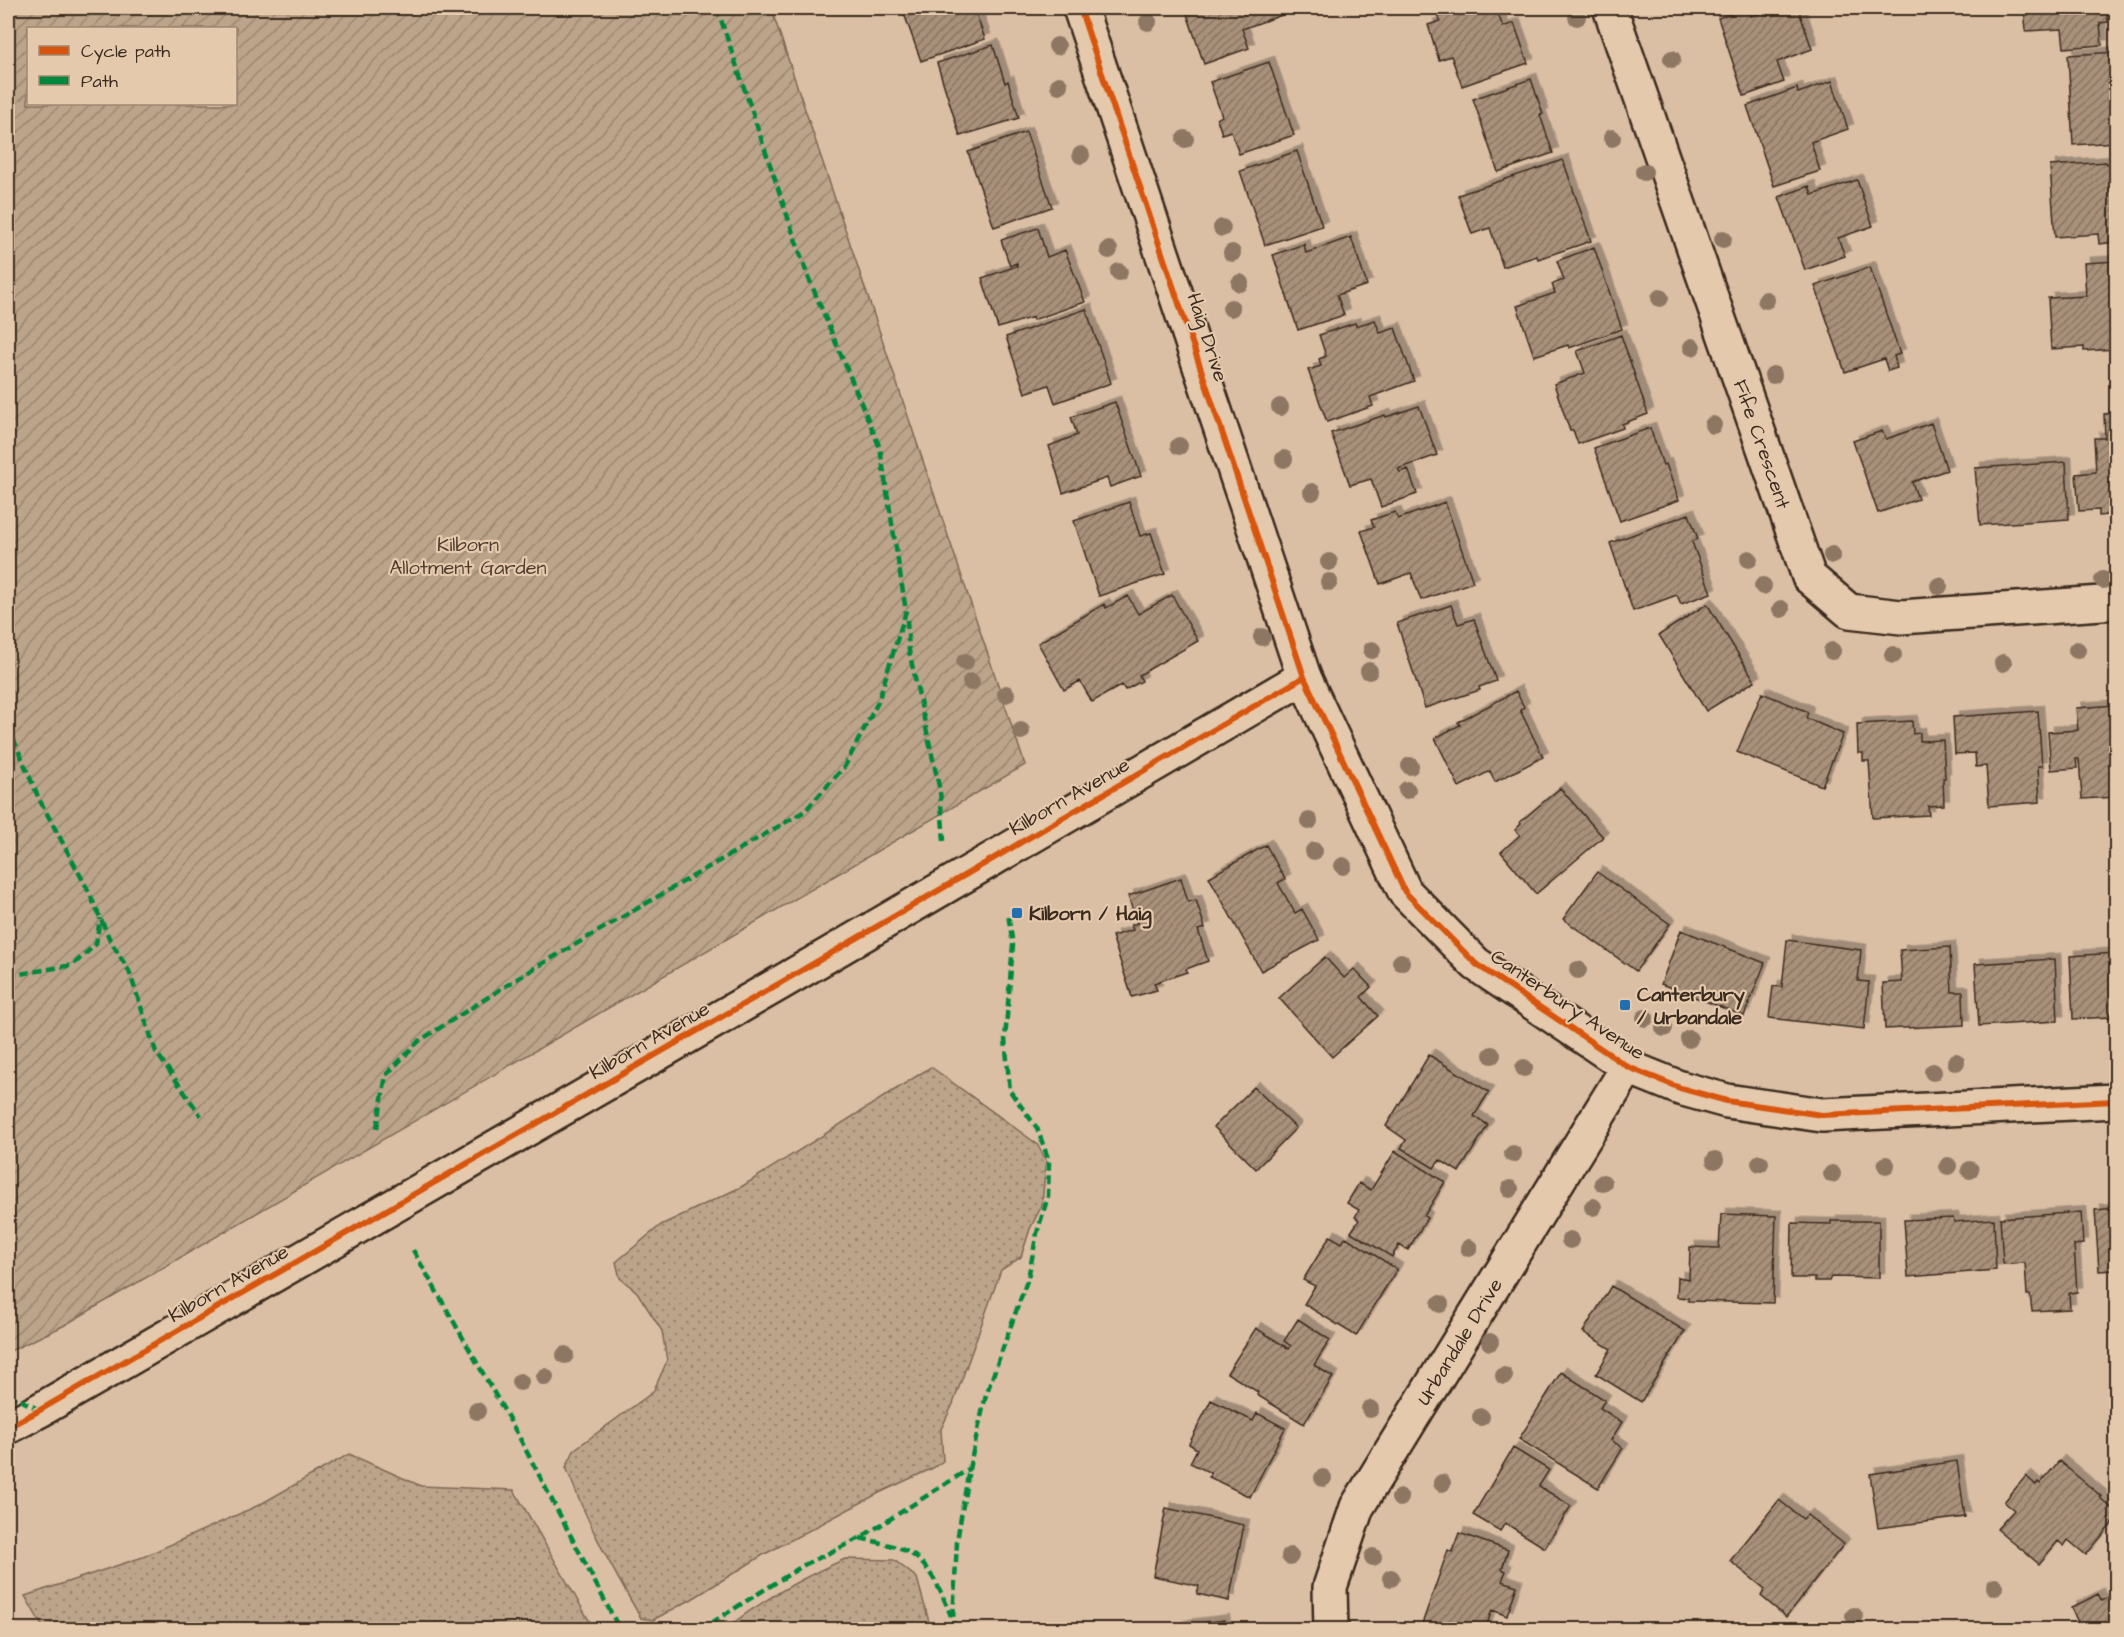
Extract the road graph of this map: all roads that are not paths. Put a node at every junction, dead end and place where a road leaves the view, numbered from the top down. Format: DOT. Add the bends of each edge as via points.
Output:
graph roads {
  1 [pos="1080,8"];
  2 [pos="1610,8"];
  3 [pos="2116,602"];
  4 [pos="1304,677"];
  5 [pos="1628,1067"];
  6 [pos="2116,1101"];
  7 [pos="8,1427"];
  8 [pos="1331,1629"];
  1 -- 4 [label="street, Haig Drive"];
  2 -- 3 [label="street, Fife Crescent" via="1809,577 1849,611 1901,617"];
  4 -- 5 [label="street, Canterbury Avenue" via="1405,892 1476,964"];
  4 -- 7 [label="street, Kilborn Avenue" via="410,1198"];
  5 -- 6 [label="street, Canterbury Avenue" via="1726,1101 1822,1115"];
  5 -- 8 [label="street, Urbandale Drive" via="1357,1507 1330,1587"];
}
